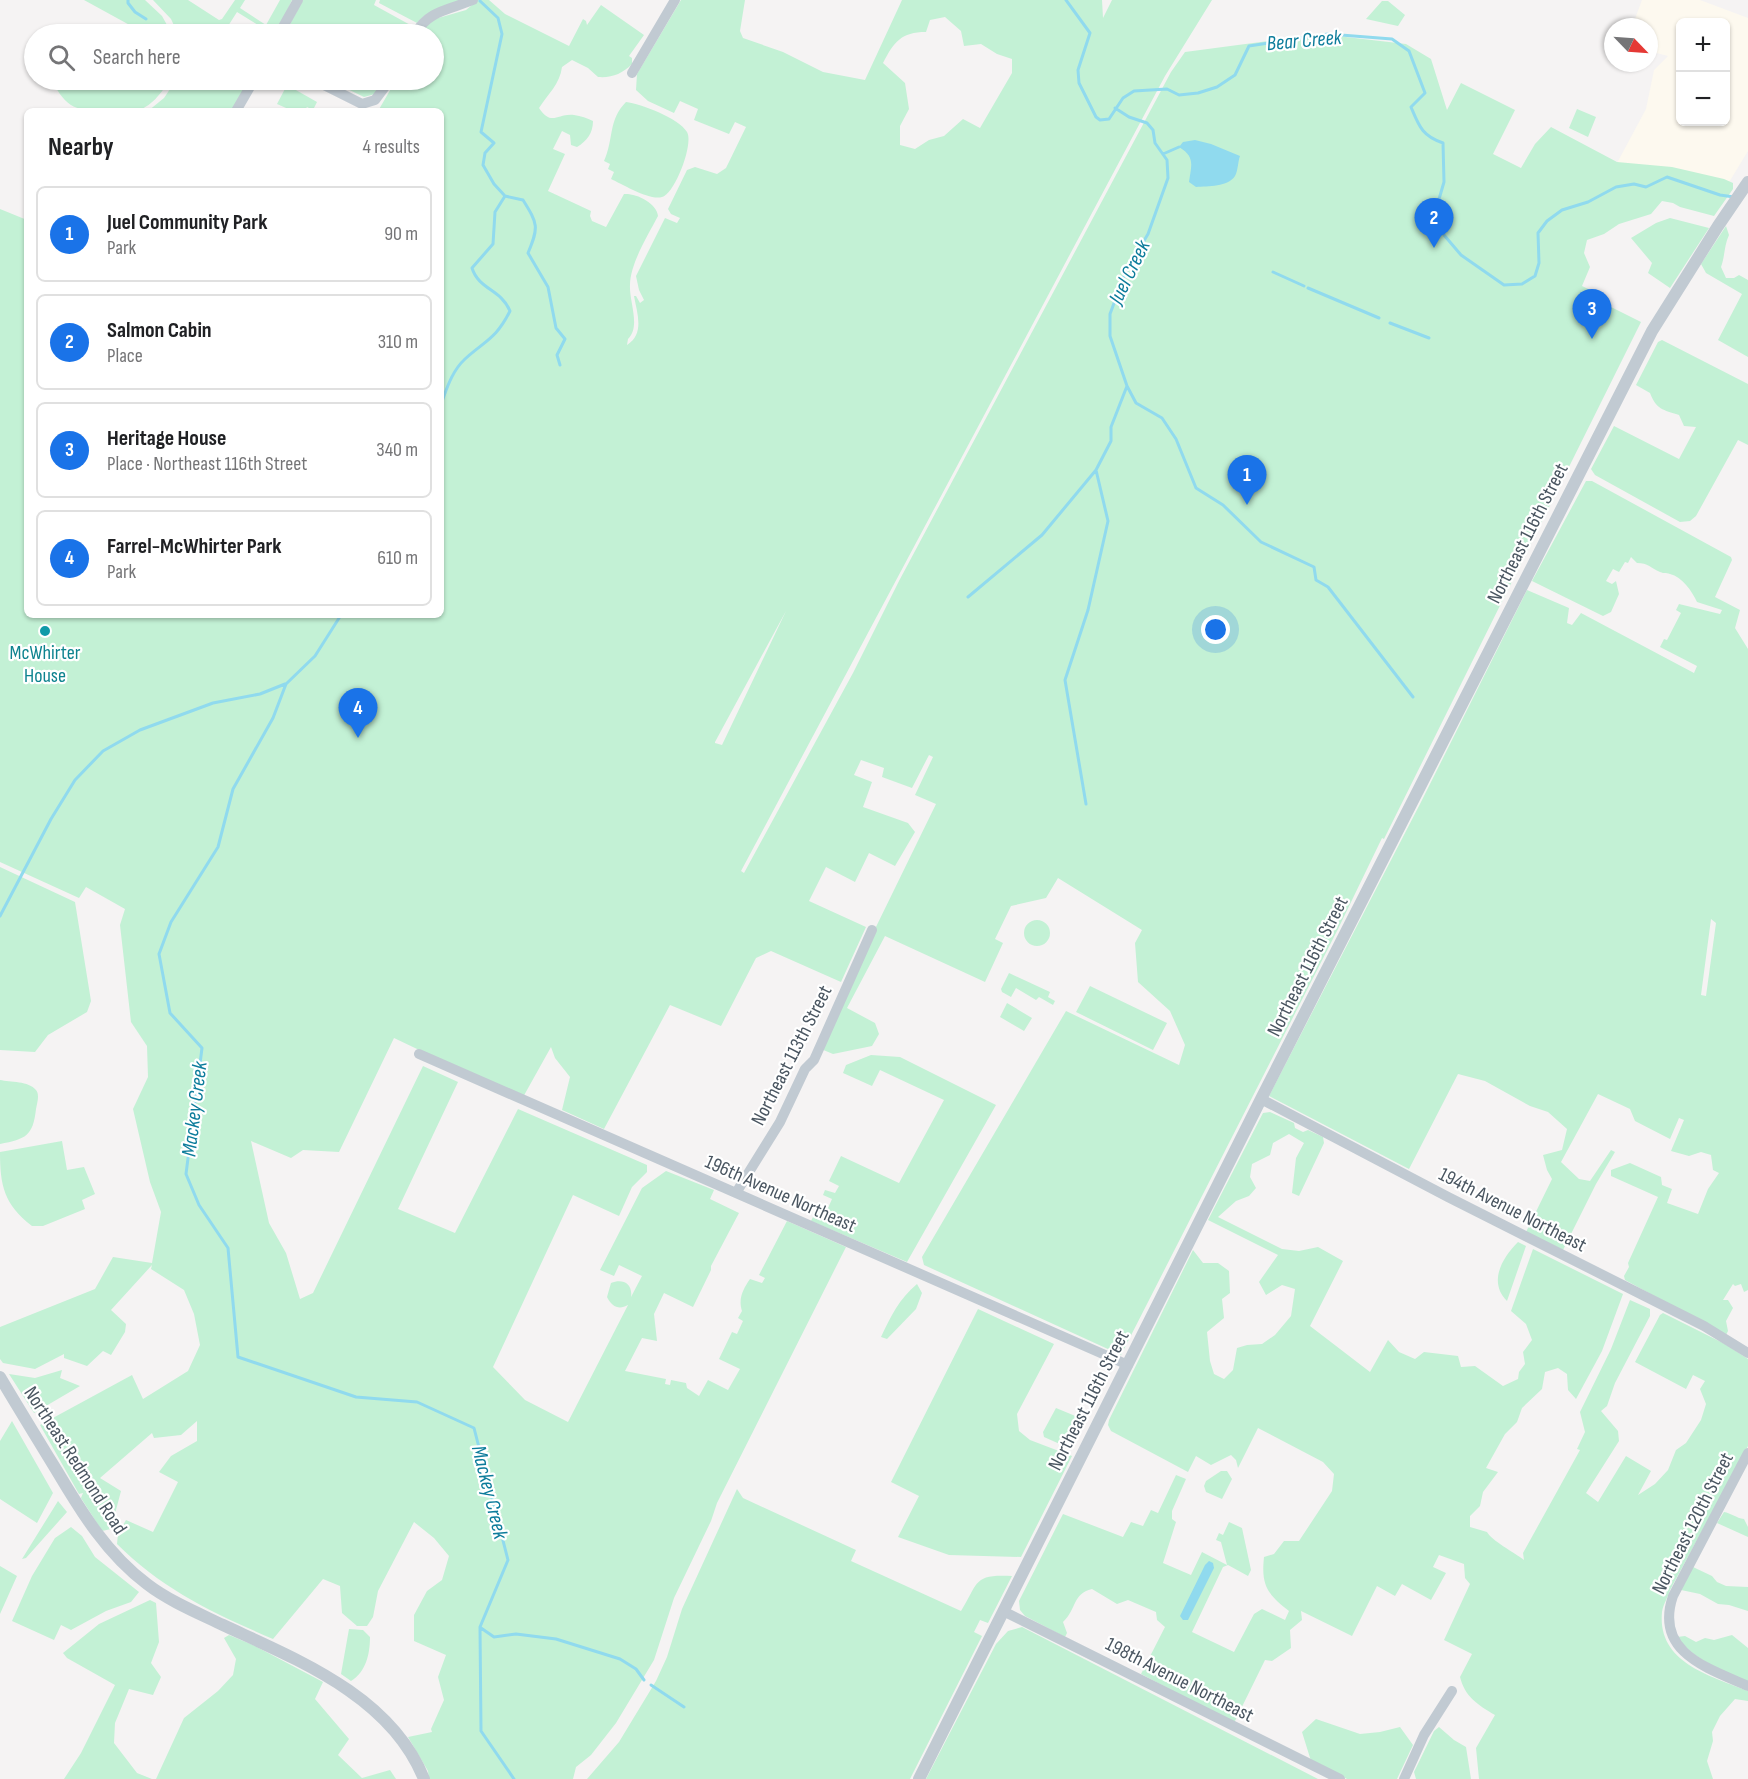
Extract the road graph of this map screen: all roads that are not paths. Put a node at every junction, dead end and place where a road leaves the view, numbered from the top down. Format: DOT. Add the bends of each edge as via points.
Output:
graph roads {
  1 [pos="298,0"];
  2 [pos="473,0"];
  3 [pos="675,0"];
  4 [pos="286,24"];
  5 [pos="422,24"];
  6 [pos="632,73"];
  7 [pos="248,90"];
  8 [pos="334,90"];
  9 [pos="382,90"];
  10 [pos="238,108"];
  11 [pos="1745,186"];
  12 [pos="872,930"];
  13 [pos="419,1054"];
  14 [pos="1261,1099"];
  15 [pos="736,1193"];
  16 [pos="1748,1353"];
  17 [pos="1128,1365"];
  18 [pos="0,1377"];
  19 [pos="1748,1453"];
  20 [pos="1003,1611"];
  21 [pos="1748,1686"];
  22 [pos="1452,1691"];
  23 [pos="424,1779"];
  24 [pos="919,1779"];
  25 [pos="1340,1779"];
  26 [pos="1404,1779"];
  1 -- 4 [label="street"];
  2 -- 5 [label="street" via="436,12"];
  3 -- 6 [label="street"];
  7 -- 10 [label="street"];
  8 -- 9 [label="street" via="362,104 375,100"];
  11 -- 14 [label="street, Northeast 116th Street" via="1652,331"];
  12 -- 15 [label="street, Northeast 113th Street" via="814,1060 805,1069 780,1122"];
  13 -- 15 [label="street, 196th Avenue Northeast"];
  14 -- 16 [label="street, 194th Avenue Northeast" via="1704,1326"];
  14 -- 17 [label="street, Northeast 116th Street"];
  15 -- 17 [label="street, 196th Avenue Northeast"];
  17 -- 20 [label="street, Northeast 116th Street"];
  18 -- 23 [label="street, Northeast Redmond Road" via="85,1517 106,1546 148,1586 325,1675 354,1694 406,1745"];
  19 -- 21 [label="street, Northeast 120th Street" via="1668,1610 1668,1624 1678,1646 1690,1659"];
  20 -- 24 [label="street, Northeast 116th Street"];
  20 -- 25 [label="street, 198th Avenue Northeast"];
  22 -- 26 [label="street" via="1424,1735"];
}
